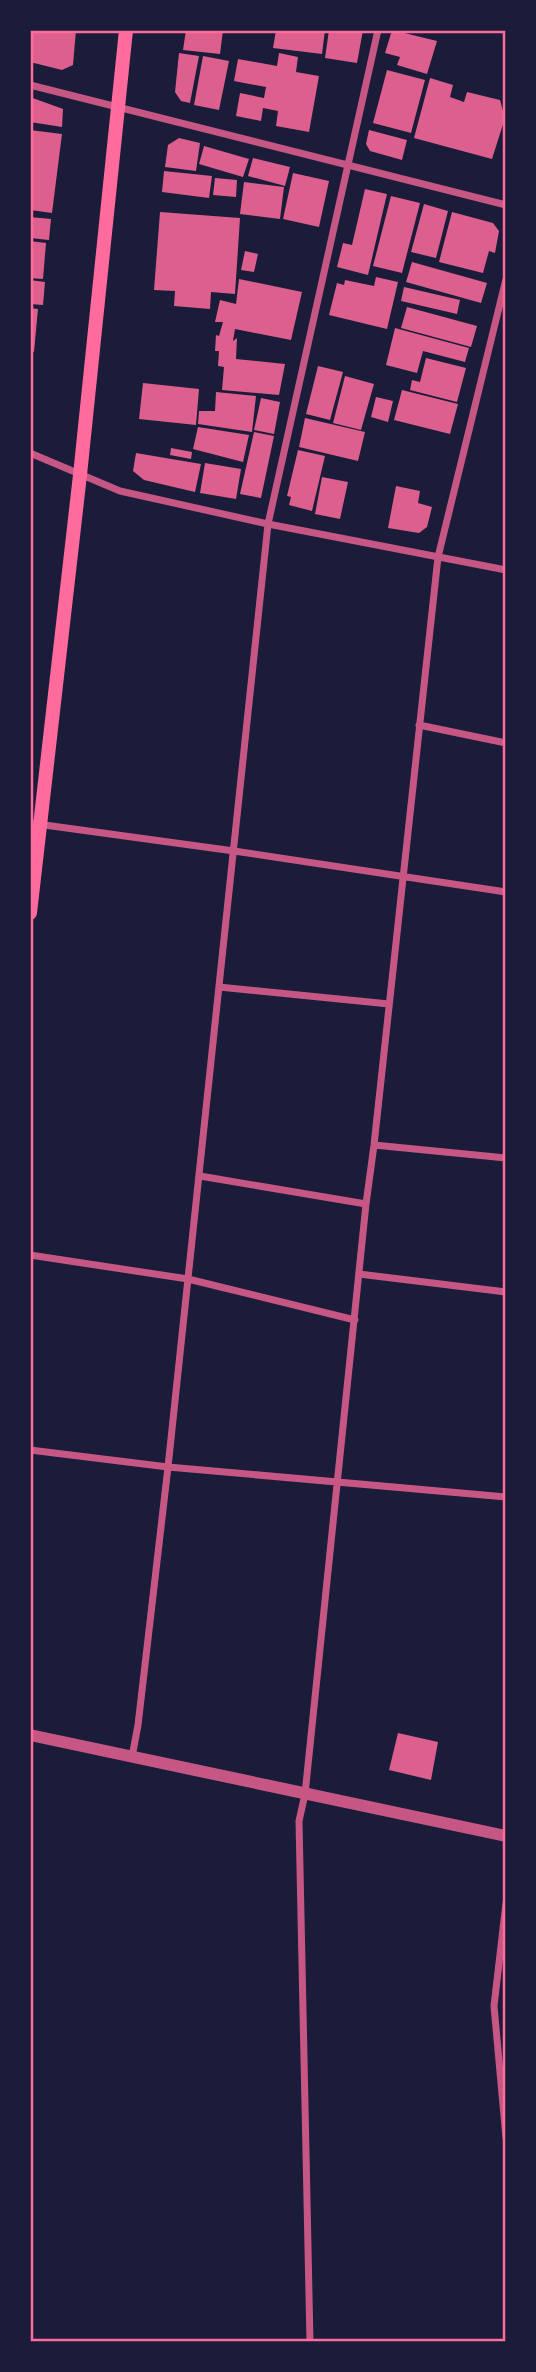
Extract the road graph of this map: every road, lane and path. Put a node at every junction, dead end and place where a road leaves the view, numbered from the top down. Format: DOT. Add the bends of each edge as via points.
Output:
graph roads {
  1 [pos="126,30"];
  2 [pos="378,30"];
  3 [pos="30,85"];
  4 [pos="117,107"];
  5 [pos="348,164"];
  6 [pos="506,205"];
  7 [pos="506,279"];
  8 [pos="30,453"];
  9 [pos="80,475"];
  10 [pos="268,524"];
  11 [pos="438,557"];
  12 [pos="506,570"];
  13 [pos="419,725"];
  14 [pos="506,743"];
  15 [pos="35,824"];
  16 [pos="234,851"];
  17 [pos="403,877"];
  18 [pos="506,892"];
  19 [pos="30,912"];
  20 [pos="219,987"];
  21 [pos="389,1004"];
  22 [pos="374,1145"];
  23 [pos="506,1158"];
  24 [pos="200,1176"];
  25 [pos="366,1204"];
  26 [pos="30,1255"];
  27 [pos="359,1274"];
  28 [pos="188,1279"];
  29 [pos="506,1292"];
  30 [pos="355,1320"];
  31 [pos="30,1450"];
  32 [pos="169,1467"];
  33 [pos="338,1481"];
  34 [pos="506,1497"];
  35 [pos="30,1735"];
  36 [pos="132,1757"];
  37 [pos="305,1794"];
  38 [pos="506,1836"];
  39 [pos="506,1903"];
  40 [pos="506,2138"];
  41 [pos="310,2342"];
  1 -- 4 [label="main road"];
  2 -- 5 [label="street"];
  3 -- 4 [label="street"];
  4 -- 5 [label="street"];
  4 -- 9 [label="main road"];
  5 -- 6 [label="street"];
  5 -- 10 [label="street"];
  7 -- 11 [label="street"];
  8 -- 9 [label="street"];
  9 -- 10 [label="street" via="120,491"];
  9 -- 15 [label="main road"];
  10 -- 11 [label="street"];
  10 -- 16 [label="street"];
  11 -- 12 [label="street"];
  11 -- 13 [label="street"];
  13 -- 14 [label="street"];
  13 -- 17 [label="street"];
  15 -- 16 [label="street"];
  15 -- 19 [label="main road"];
  16 -- 17 [label="street"];
  16 -- 20 [label="street"];
  17 -- 18 [label="street"];
  17 -- 21 [label="street"];
  20 -- 21 [label="street"];
  20 -- 24 [label="street"];
  21 -- 22 [label="street"];
  22 -- 23 [label="street"];
  22 -- 25 [label="street"];
  24 -- 25 [label="street"];
  24 -- 28 [label="street"];
  25 -- 27 [label="street"];
  26 -- 28 [label="street"];
  27 -- 29 [label="street"];
  27 -- 30 [label="street"];
  28 -- 30 [label="street"];
  28 -- 32 [label="street"];
  30 -- 33 [label="street"];
  31 -- 32 [label="street"];
  32 -- 33 [label="street"];
  32 -- 36 [label="street"];
  33 -- 34 [label="street"];
  33 -- 37 [label="street"];
  35 -- 36 [label="street"];
  36 -- 37 [label="street"];
  37 -- 38 [label="street"];
  37 -- 41 [label="street" via="299,1821"];
  39 -- 40 [label="street" via="494,2006"];
}
